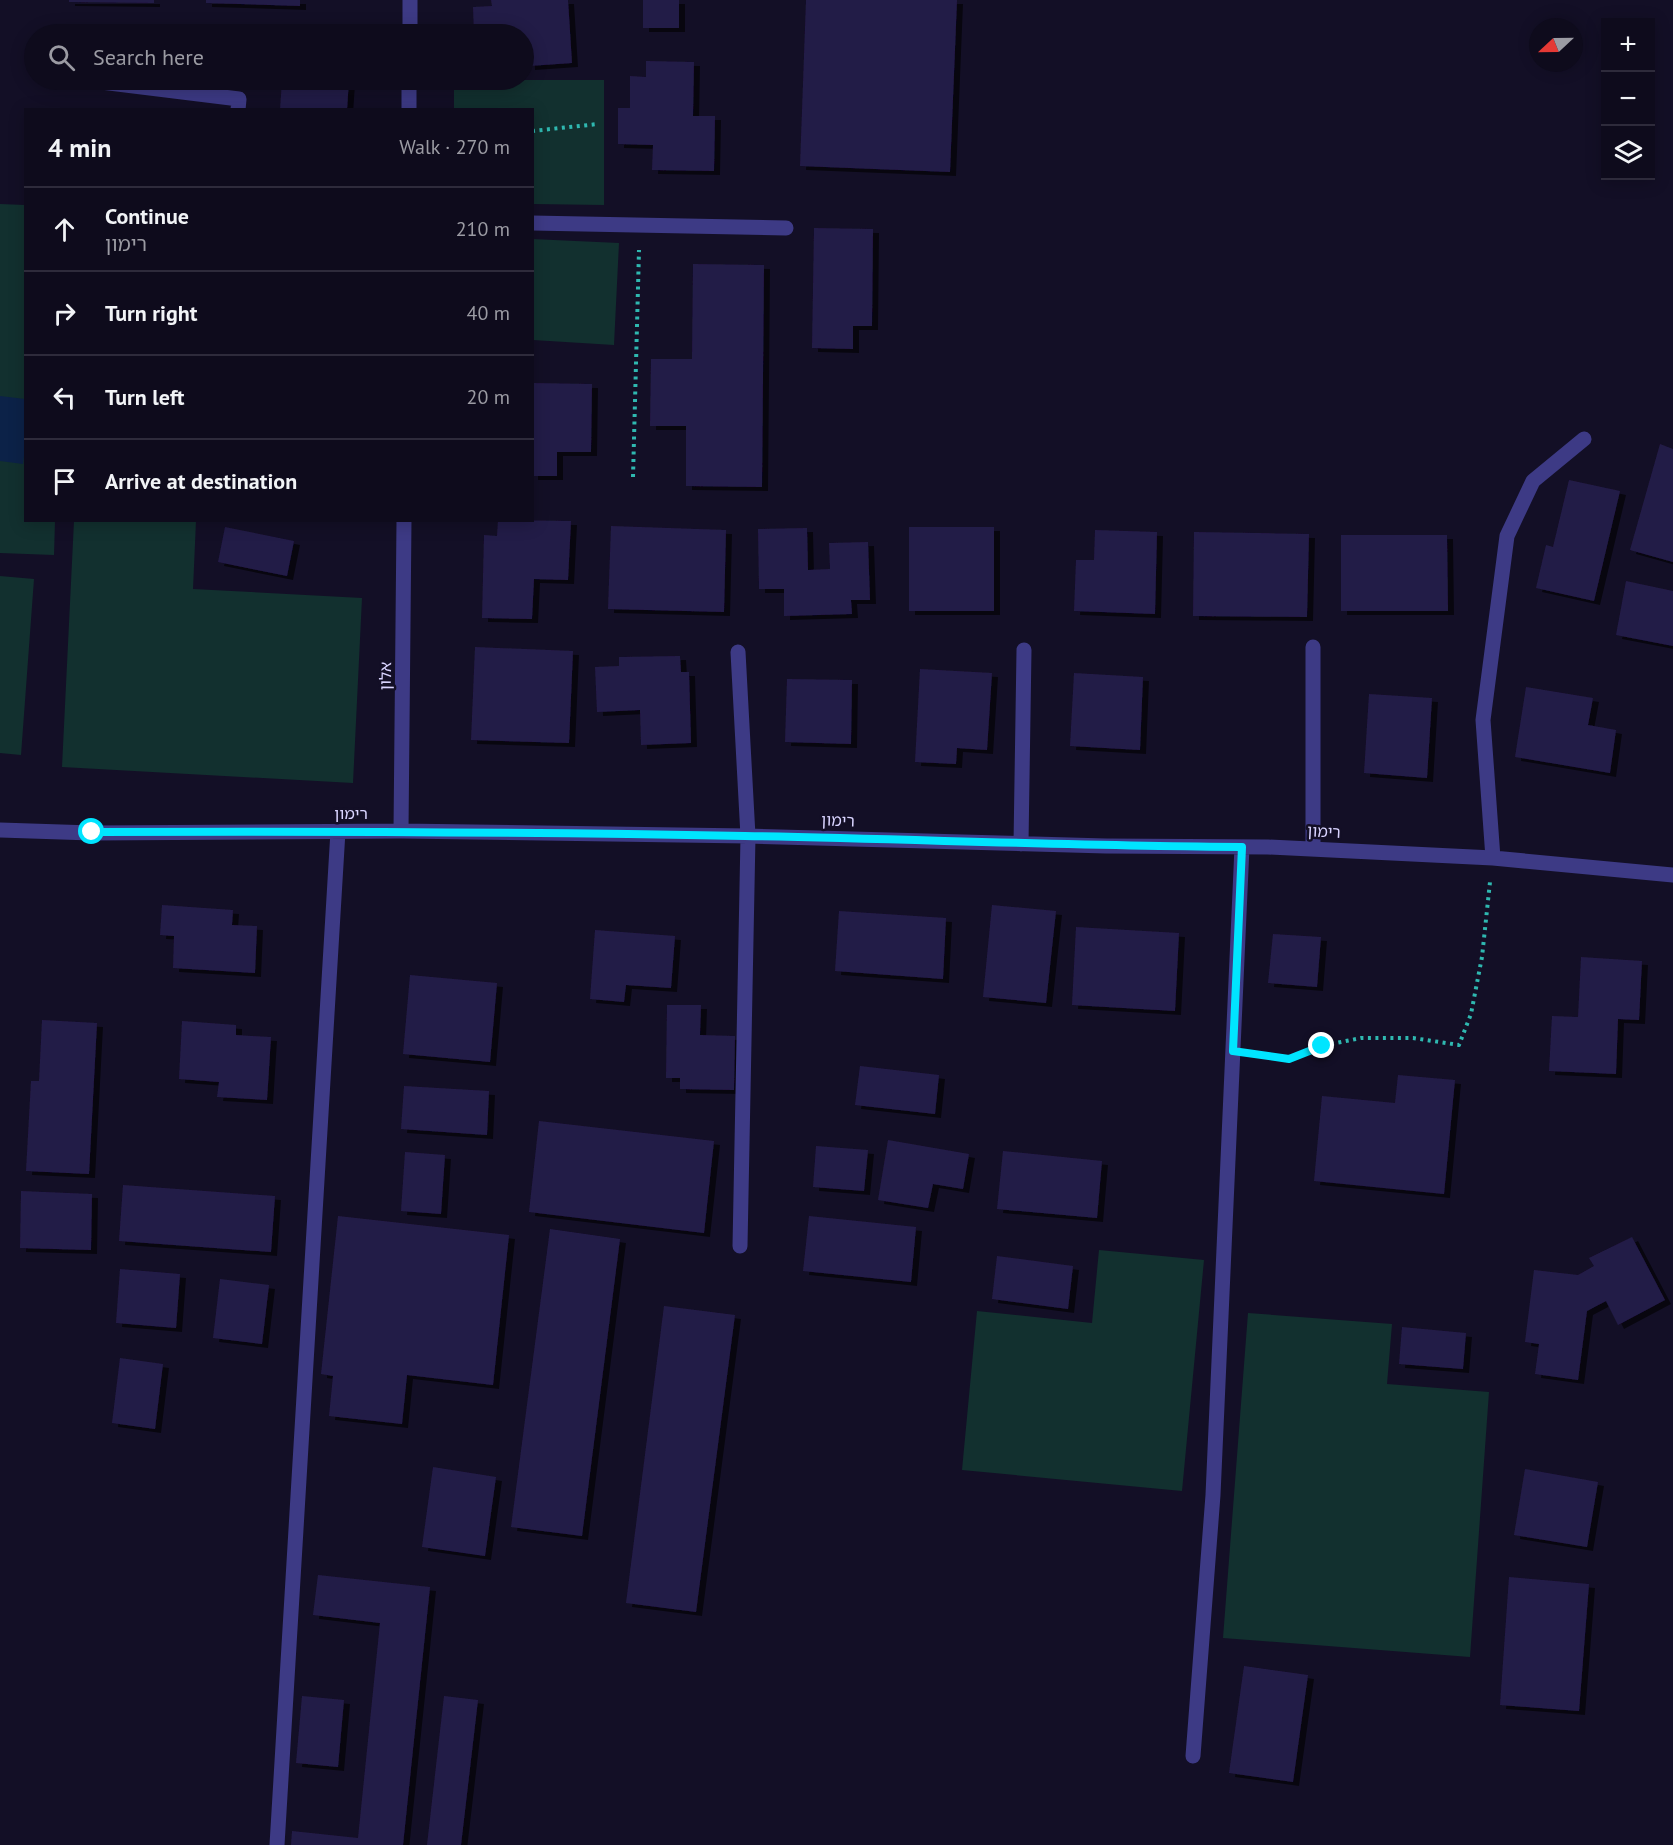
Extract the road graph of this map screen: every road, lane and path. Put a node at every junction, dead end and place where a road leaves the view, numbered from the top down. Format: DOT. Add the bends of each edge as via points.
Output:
graph roads {
  1 [pos="410,0"];
  2 [pos="410,24"];
  3 [pos="166,90"];
  4 [pos="409,90"];
  5 [pos="238,108"];
  6 [pos="409,108"];
  7 [pos="598,124"];
  8 [pos="534,131"];
  9 [pos="534,223"];
  10 [pos="640,225"];
  11 [pos="786,228"];
  12 [pos="1584,438"];
  13 [pos="633,477"];
  14 [pos="404,522"];
  15 [pos="1312,647"];
  16 [pos="1024,650"];
  17 [pos="738,652"];
  18 [pos="0,830"];
  19 [pos="338,831"];
  20 [pos="401,831"];
  21 [pos="748,836"];
  22 [pos="1021,844"];
  23 [pos="1242,847"];
  24 [pos="1313,849"];
  25 [pos="1493,858"];
  26 [pos="1673,875"];
  27 [pos="1233,1051"];
  28 [pos="740,1246"];
  29 [pos="1193,1756"];
  30 [pos="277,1845"];
  1 -- 2 [label="street"];
  3 -- 5 [label="street" via="239,99"];
  4 -- 6 [label="street"];
  7 -- 8 [label="path"];
  9 -- 10 [label="street"];
  10 -- 11 [label="street"];
  10 -- 13 [label="path"];
  12 -- 25 [label="street" via="1533,481 1507,536 1483,720"];
  14 -- 20 [label="street, אלון"];
  15 -- 24 [label="street"];
  16 -- 22 [label="street"];
  17 -- 21 [label="street"];
  18 -- 19 [label="street, רימון"];
  19 -- 20 [label="street, רימון"];
  19 -- 30 [label="street"];
  20 -- 21 [label="street, רימון"];
  21 -- 22 [label="street, רימון"];
  21 -- 28 [label="street"];
  22 -- 23 [label="street, רימון"];
  23 -- 24 [label="street, רימון"];
  23 -- 27 [label="street"];
  24 -- 25 [label="street, רימון"];
  25 -- 26 [label="street, רימון"];
  25 -- 27 [label="path" via="1482,957 1471,1014 1459,1045 1413,1038 1361,1038 1322,1046 1289,1059"];
  27 -- 29 [label="street" via="1213,1495"];
}
